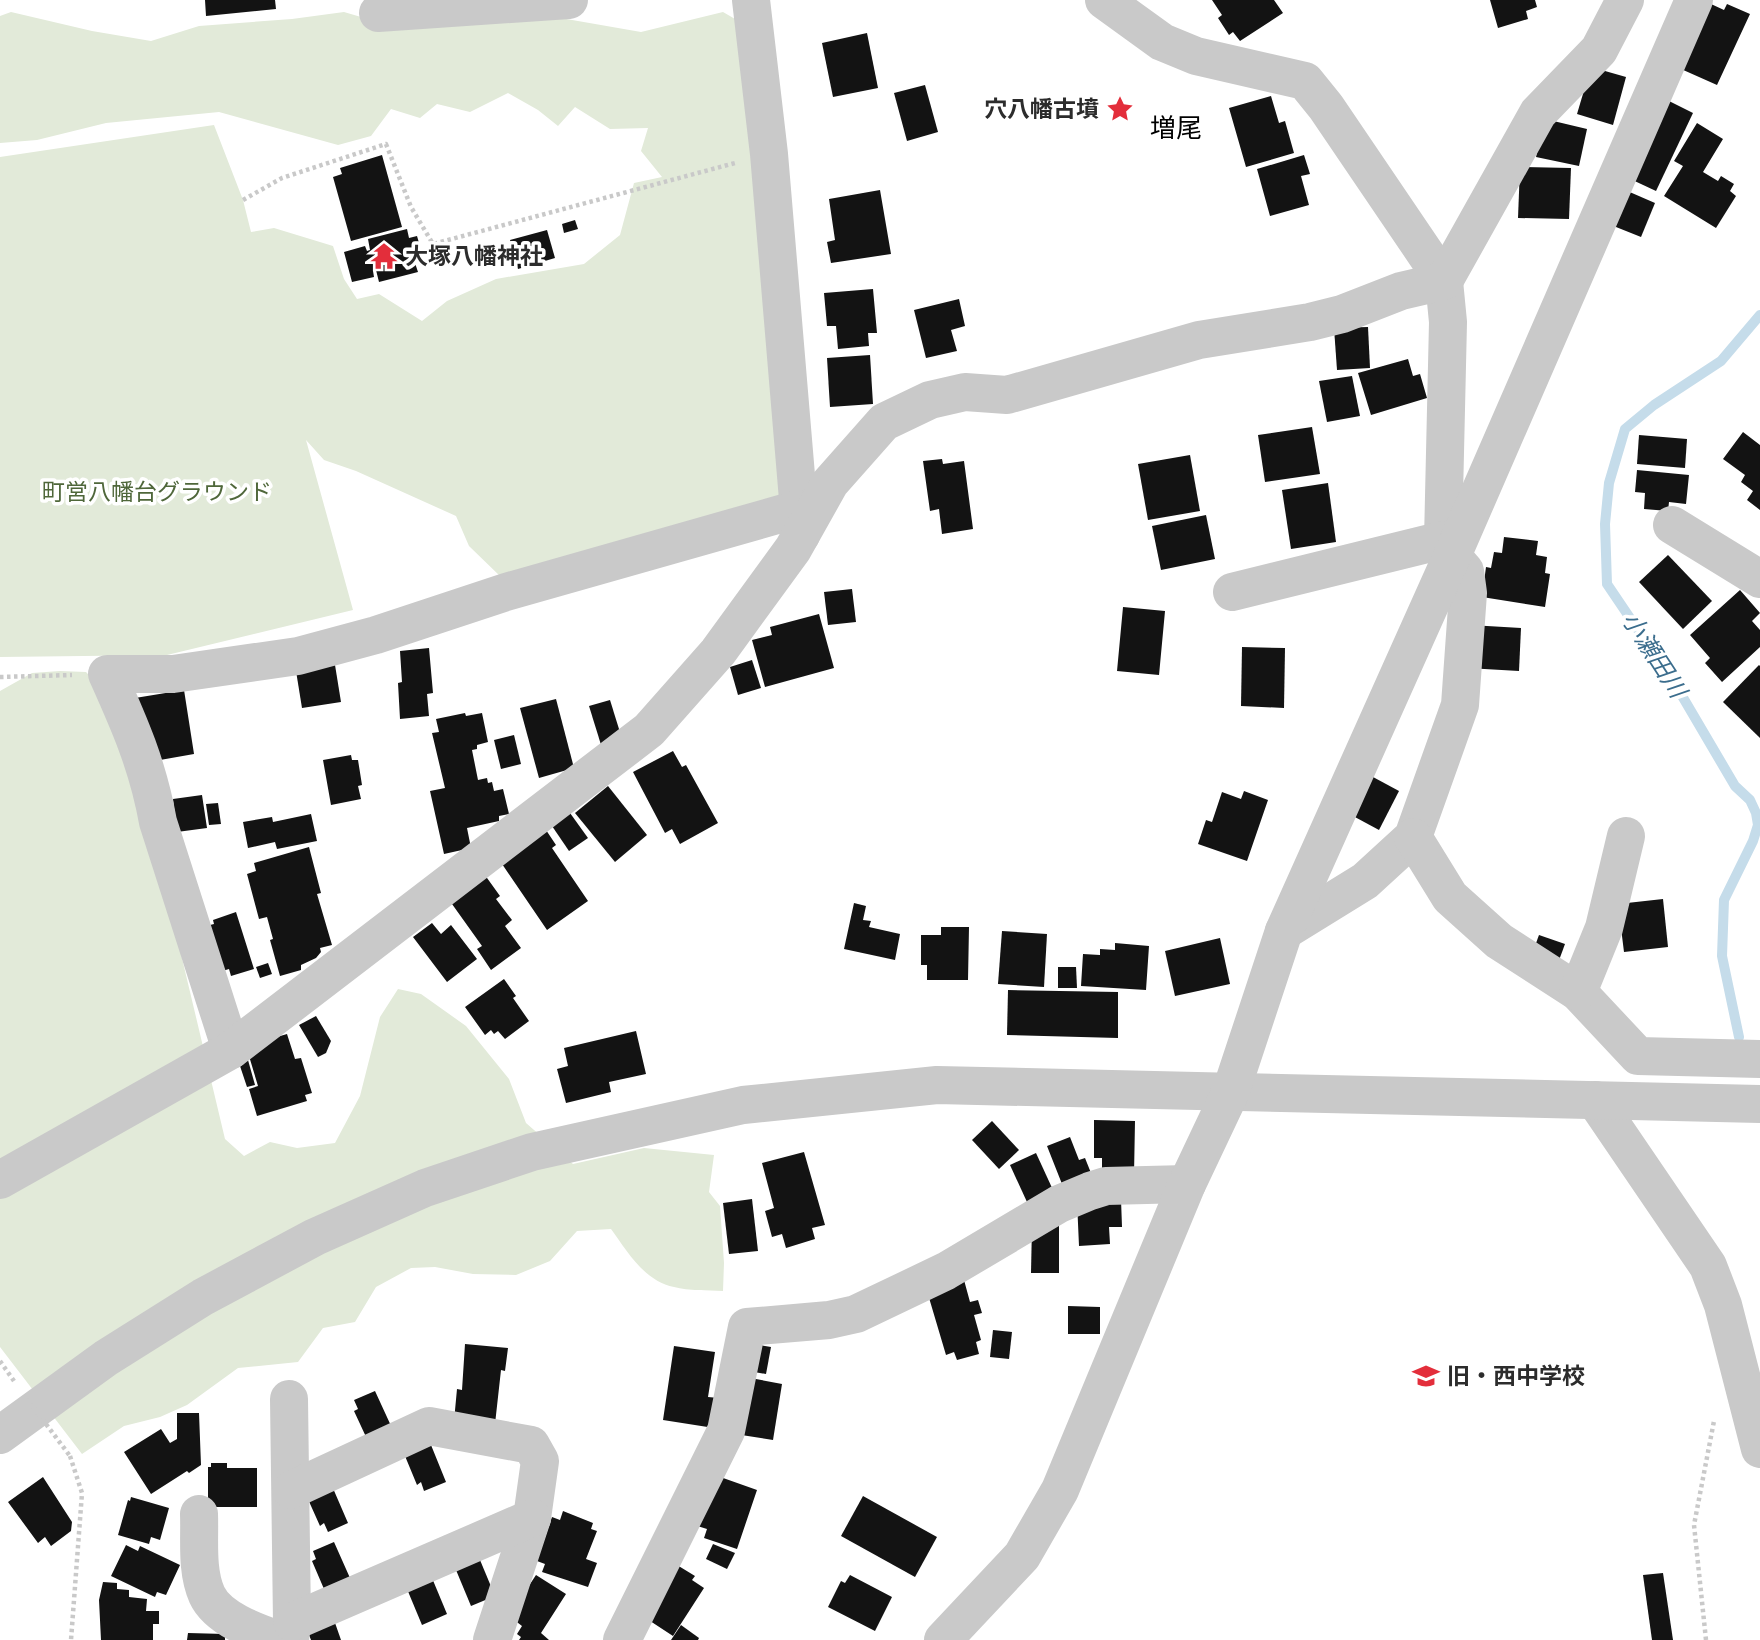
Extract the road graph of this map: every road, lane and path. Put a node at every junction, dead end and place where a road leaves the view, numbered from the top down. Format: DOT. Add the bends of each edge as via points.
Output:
graph roads {
  1 [pos="569,0"];
  2 [pos="751,0"];
  3 [pos="1104,0"];
  4 [pos="1625,0"];
  5 [pos="1693,0"];
  6 [pos="378,13"];
  7 [pos="769,154"];
  8 [pos="243,200"];
  9 [pos="1444,281"];
  10 [pos="799,523"];
  11 [pos="1672,525"];
  12 [pos="1448,548"];
  13 [pos="1760,579"];
  14 [pos="1232,592"];
  15 [pos="107,674"];
  16 [pos="0,677"];
  17 [pos="1626,836"];
  18 [pos="1413,837"];
  19 [pos="1284,931"];
  20 [pos="1578,992"];
  21 [pos="231,1051"];
  22 [pos="1760,1059"];
  23 [pos="1231,1091"];
  24 [pos="1595,1100"];
  25 [pos="1760,1104"];
  26 [pos="0,1180"];
  27 [pos="1187,1184"];
  28 [pos="25,1396"];
  29 [pos="289,1399"];
  30 [pos="1716,1412"];
  31 [pos="0,1435"];
  32 [pos="1760,1449"];
  33 [pos="291,1490"];
  34 [pos="199,1514"];
  35 [pos="532,1518"];
  36 [pos="287,1634"];
  37 [pos="952,1638"];
  38 [pos="71,1640"];
  39 [pos="492,1640"];
  40 [pos="622,1640"];
  41 [pos="1706,1640"];
  1 -- 6 [label="street"];
  2 -- 7 [label="street"];
  3 -- 9 [label="street" via="1162,42 1196,56 1305,81"];
  4 -- 9 [label="street" via="1599,50 1538,113"];
  5 -- 12 [label="street"];
  7 -- 8 [label="path" via="433,244 411,207 386,144 282,178"];
  7 -- 10 [label="street"];
  9 -- 10 [label="street" via="1401,291 1342,314 1199,340 1007,395 965,392 930,400 884,422"];
  9 -- 12 [label="street"];
  10 -- 15 [label="street" via="506,592 298,656 173,674"];
  10 -- 21 [label="street" via="718,652 649,730"];
  11 -- 13 [label="street"];
  12 -- 14 [label="street"];
  12 -- 18 [label="street" via="1465,571 1468,593 1460,705"];
  12 -- 19 [label="street"];
  15 -- 16 [label="path"];
  15 -- 21 [label="street" via="137,741"];
  17 -- 20 [label="street" via="1604,928"];
  18 -- 19 [label="street" via="1365,881"];
  18 -- 20 [label="street" via="1450,897 1499,941"];
  19 -- 23 [label="street"];
  20 -- 22 [label="street" via="1638,1056"];
  21 -- 26 [label="street"];
  23 -- 24 [label="street"];
  23 -- 27 [label="street"];
  23 -- 31 [label="street" via="937,1085 743,1105 532,1152 425,1188 303,1243 117,1351"];
  24 -- 25 [label="street"];
  24 -- 32 [label="street" via="1708,1266 1723,1305"];
  27 -- 37 [label="street" via="1060,1490 1022,1556"];
  27 -- 40 [label="street" via="1106,1186 1090,1191 1059,1204 946,1271 856,1314 747,1327 726,1431"];
  28 -- 38 [label="path, bridge" via="70,1456 82,1493"];
  29 -- 33 [label="street"];
  30 -- 41 [label="path" via="1694,1525"];
  33 -- 35 [label="street" via="429,1426 531,1445 540,1461"];
  33 -- 36 [label="street"];
  34 -- 36 [label="street" via="200,1569 207,1597 243,1627"];
  35 -- 36 [label="street"];
  35 -- 39 [label="street"];
}
